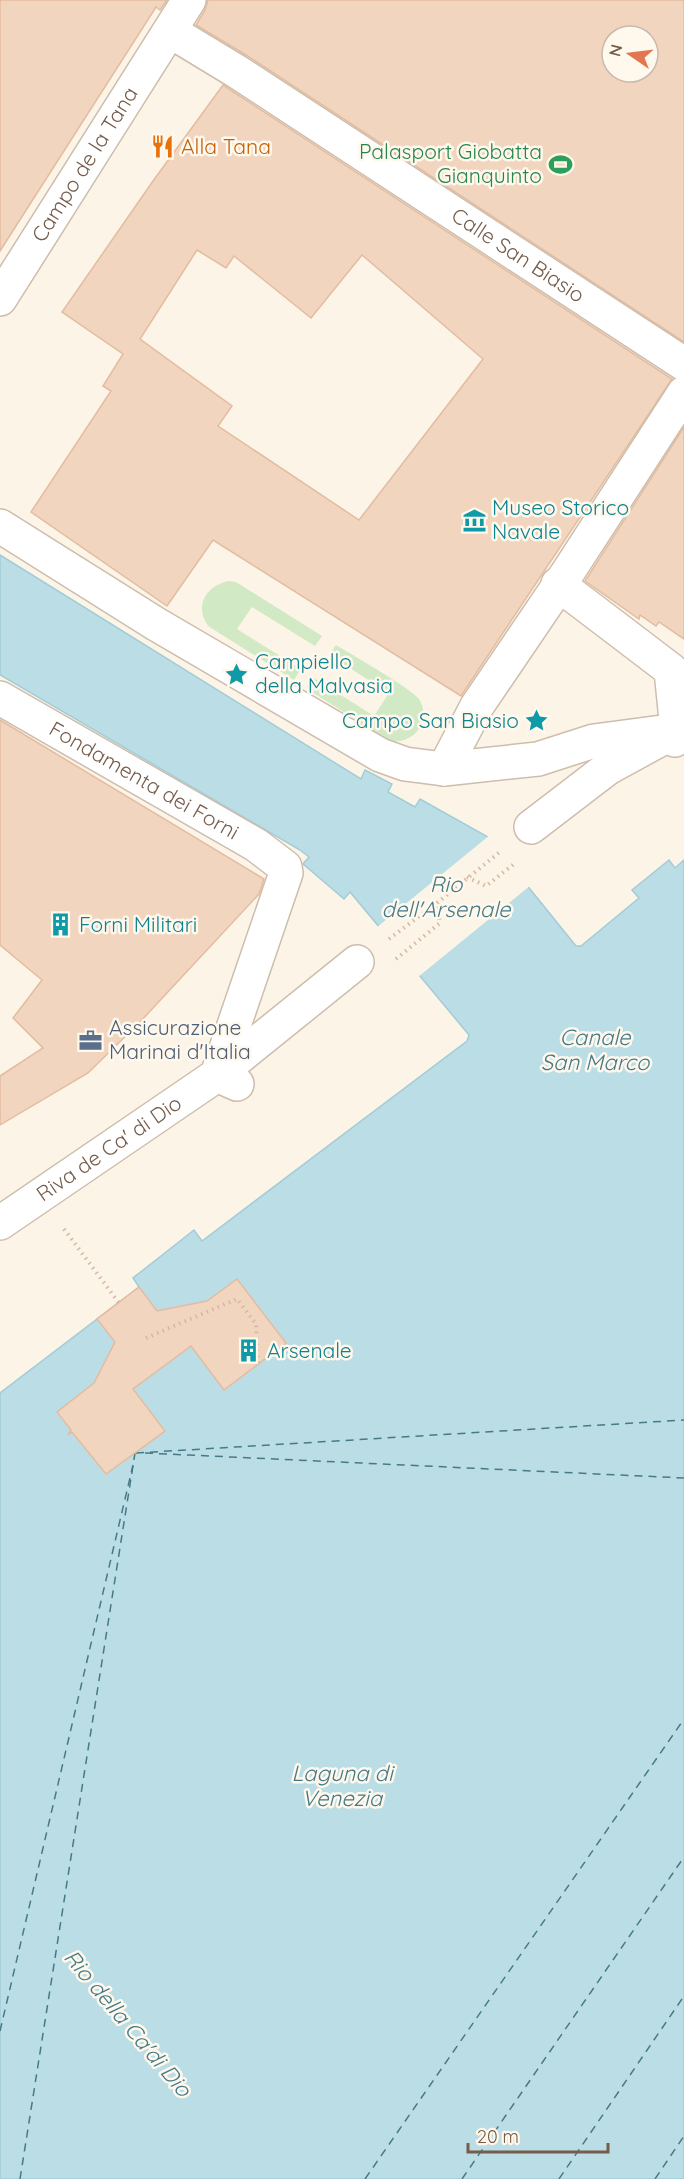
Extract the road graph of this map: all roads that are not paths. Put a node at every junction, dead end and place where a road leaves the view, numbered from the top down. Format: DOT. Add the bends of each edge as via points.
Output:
graph roads {
  1 [pos="189,0"];
  2 [pos="170,31"];
  3 [pos="0,299"];
  4 [pos="684,364"];
  5 [pos="684,393"];
  6 [pos="0,526"];
  7 [pos="563,578"];
  8 [pos="0,698"];
  9 [pos="679,732"];
  10 [pos="440,768"];
  11 [pos="527,842"];
  12 [pos="372,964"];
  13 [pos="227,1079"];
  14 [pos="0,1223"];
  1 -- 2 [label="street, Campo de la Tana"];
  2 -- 3 [label="street, Campo de la Tana"];
  2 -- 4 [label="street, Calle San Biasio"];
  5 -- 7 [label="street"];
  6 -- 10 [label="street" via="156,624 381,755 405,764"];
  7 -- 9 [label="street" via="671,670"];
  7 -- 10 [label="street" via="498,664"];
  8 -- 13 [label="street, Fondamenta dei Forni" via="292,866"];
  9 -- 10 [label="street" via="594,741 538,759"];
  9 -- 11 [label="street" via="608,768"];
  12 -- 13 [label="street, Riva de Ca' di Dio"];
  13 -- 14 [label="street, Riva de Ca' di Dio"];
}
